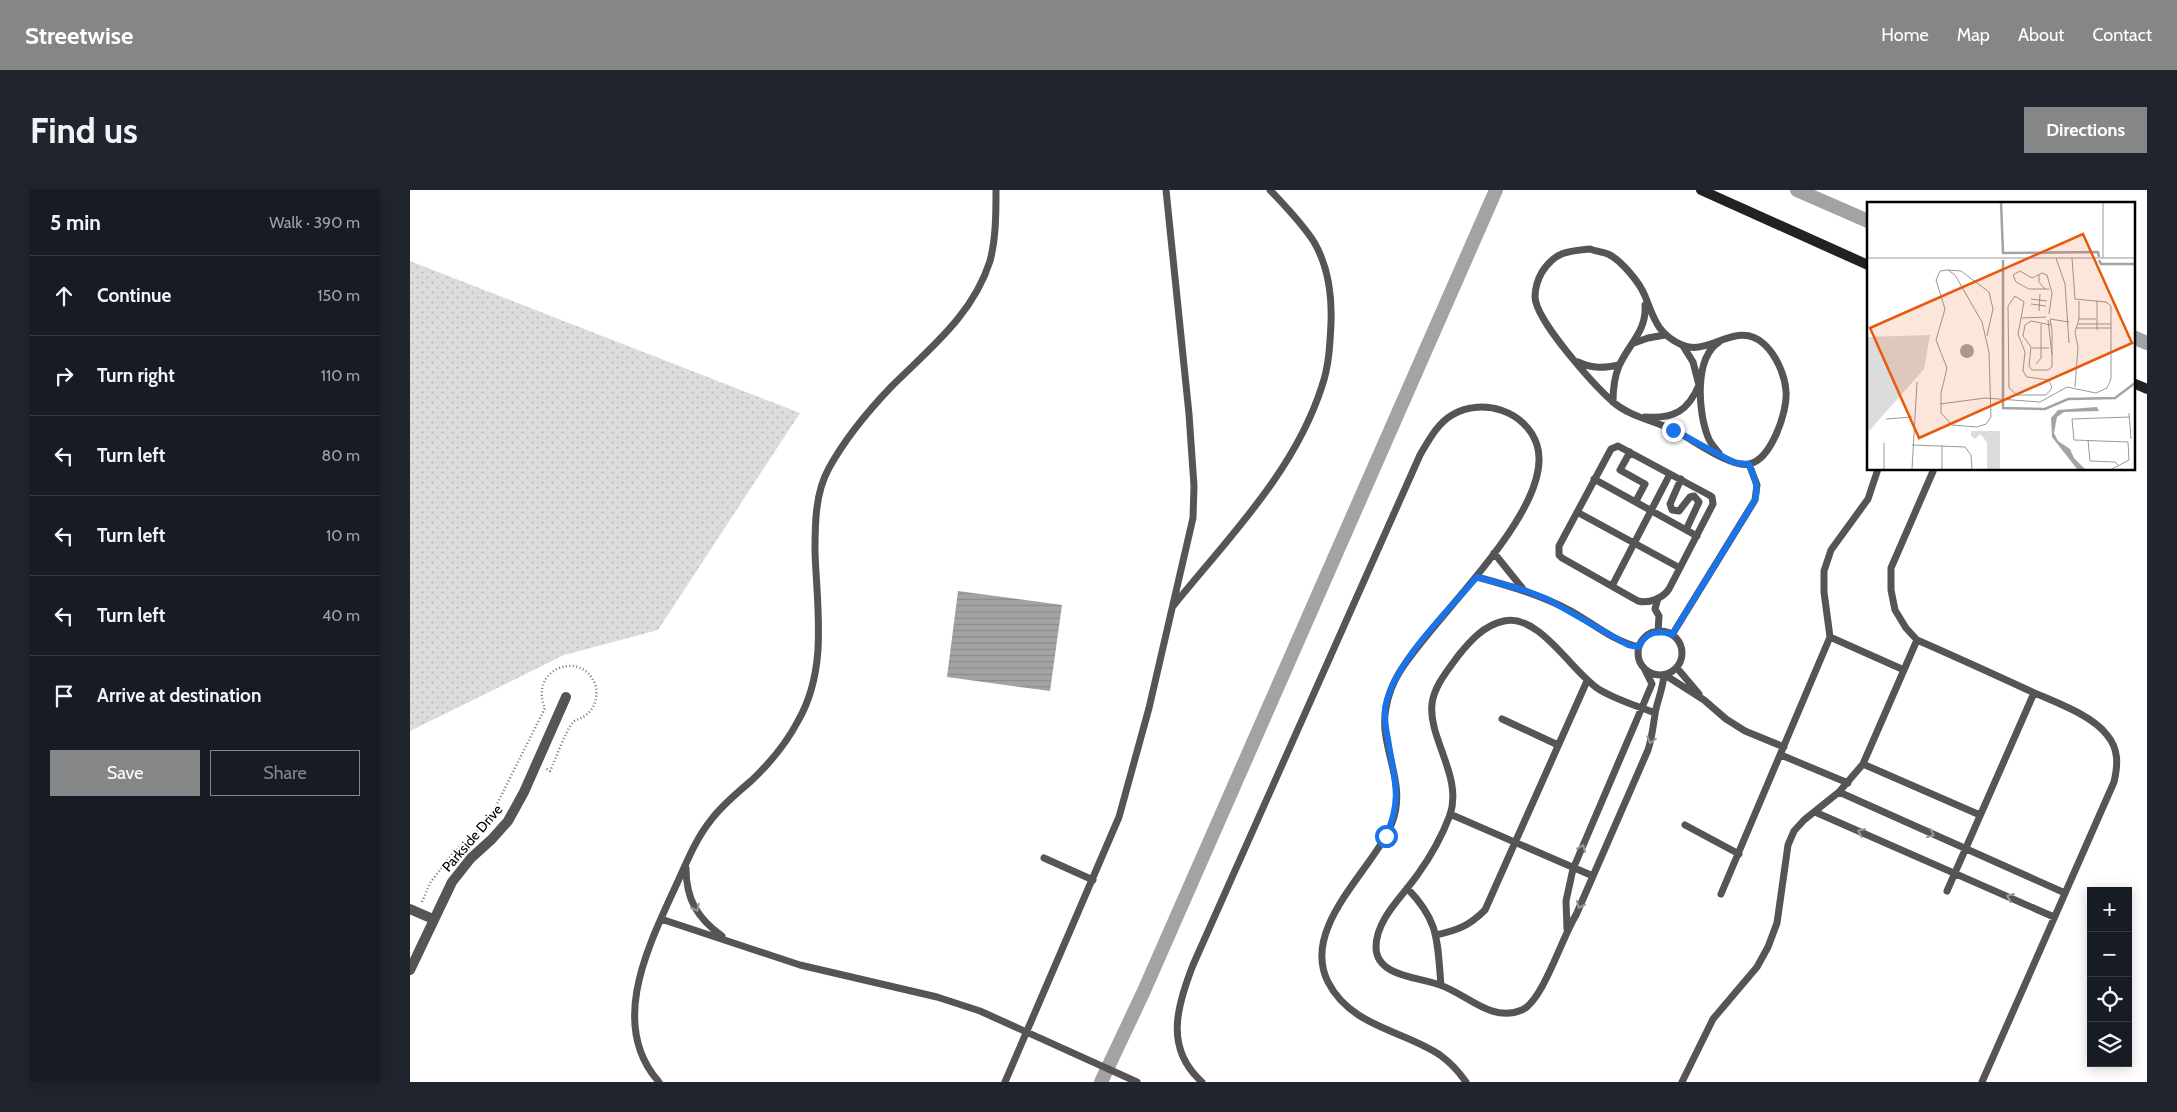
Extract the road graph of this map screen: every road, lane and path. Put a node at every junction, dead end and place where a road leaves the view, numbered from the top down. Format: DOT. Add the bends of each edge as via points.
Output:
graph roads {
  1 [pos="996,190"];
  2 [pos="1166,190"];
  3 [pos="1270,190"];
  4 [pos="1701,190"];
  5 [pos="1867,264"];
  6 [pos="1644,294"];
  7 [pos="1666,335"];
  8 [pos="1727,337"];
  9 [pos="1634,343"];
  10 [pos="1683,346"];
  11 [pos="1575,361"];
  12 [pos="1619,365"];
  13 [pos="2134,383"];
  14 [pos="1699,385"];
  15 [pos="2147,389"];
  16 [pos="1613,402"];
  17 [pos="1633,416"];
  18 [pos="1630,452"];
  19 [pos="1720,456"];
  20 [pos="1749,464"];
  21 [pos="1878,470"];
  22 [pos="1934,470"];
  23 [pos="1670,474"];
  24 [pos="1681,479"];
  25 [pos="1594,480"];
  26 [pos="1636,501"];
  27 [pos="1651,510"];
  28 [pos="1577,512"];
  29 [pos="1686,530"];
  30 [pos="1697,536"];
  31 [pos="1634,543"];
  32 [pos="1494,553"];
  33 [pos="1680,568"];
  34 [pos="1477,577"];
  35 [pos="1612,586"];
  36 [pos="1524,590"];
  37 [pos="1658,598"];
  38 [pos="1173,606"];
  39 [pos="1658,632"];
  40 [pos="1672,635"];
  41 [pos="1830,637"];
  42 [pos="1917,640"];
  43 [pos="1639,647"];
  44 [pos="1677,668"];
  45 [pos="1645,670"];
  46 [pos="1904,670"];
  47 [pos="1665,675"];
  48 [pos="1587,681"];
  49 [pos="2034,693"];
  50 [pos="566,697"];
  51 [pos="1704,700"];
  52 [pos="1642,708"];
  53 [pos="1655,713"];
  54 [pos="1502,720"];
  55 [pos="1558,745"];
  56 [pos="1783,751"];
  57 [pos="521,756"];
  58 [pos="1863,764"];
  59 [pos="1848,783"];
  60 [pos="1839,792"];
  61 [pos="1814,812"];
  62 [pos="1450,814"];
  63 [pos="1980,816"];
  64 [pos="1684,825"];
  65 [pos="1515,843"];
  66 [pos="1966,849"];
  67 [pos="1739,854"];
  68 [pos="1044,858"];
  69 [pos="686,865"];
  70 [pos="1573,868"];
  71 [pos="1955,873"];
  72 [pos="1593,876"];
  73 [pos="1093,880"];
  74 [pos="1407,888"];
  75 [pos="1948,891"];
  76 [pos="2065,893"];
  77 [pos="1721,894"];
  78 [pos="414,910"];
  79 [pos="2054,917"];
  80 [pos="433,919"];
  81 [pos="661,919"];
  82 [pos="1567,930"];
  83 [pos="1436,935"];
  84 [pos="727,940"];
  85 [pos="410,970"];
  86 [pos="1441,985"];
  87 [pos="1026,1032"];
  88 [pos="659,1082"];
  89 [pos="1005,1082"];
  90 [pos="1137,1082"];
  91 [pos="1202,1082"];
  92 [pos="1466,1082"];
  93 [pos="1682,1082"];
  94 [pos="1982,1082"];
  1 -- 69 [label="lane" via="990,259 970,304 956,323 889,389 845,443 828,471 818,498 815,524 819,618 817,661 810,694 800,718 772,760 711,820"];
  2 -- 38 [label="lane" via="1194,486 1193,518"];
  3 -- 38 [label="lane" via="1314,243 1326,271 1331,319 1323,385 1306,430 1285,465"];
  4 -- 5 [label="street"];
  6 -- 7 [label="lane" via="1652,317"];
  6 -- 9 [label="lane" via="1646,311"];
  6 -- 11 [label="lane" via="1630,273 1609,255 1590,249 1567,251 1550,260 1538,278 1535,298 1557,341"];
  7 -- 9 [label="lane"];
  7 -- 10 [label="lane"];
  8 -- 10 [label="lane" via="1701,347"];
  8 -- 14 [label="lane" via="1714,345 1705,360"];
  8 -- 20 [label="lane" via="1746,335 1763,343 1779,364 1786,391 1783,417 1773,440 1762,457"];
  9 -- 12 [label="lane"];
  10 -- 14 [label="lane" via="1693,362"];
  11 -- 12 [label="lane" via="1589,367"];
  11 -- 16 [label="lane"];
  12 -- 16 [label="lane" via="1613,384"];
  13 -- 15 [label="street"];
  14 -- 17 [label="lane" via="1692,402 1675,415 1657,418"];
  14 -- 19 [label="lane" via="1708,438"];
  16 -- 17 [label="lane"];
  17 -- 19 [label="lane" via="1673,430"];
  18 -- 23 [label="lane"];
  18 -- 25 [label="lane" via="1613,447"];
  18 -- 26 [label="lane" via="1620,470 1645,484"];
  19 -- 20 [label="lane" via="1735,463"];
  20 -- 40 [label="lane" via="1757,485 1755,500"];
  21 -- 41 [label="lane" via="1868,499 1831,550 1824,571"];
  22 -- 42 [label="lane" via="1891,568 1891,590 1896,610"];
  23 -- 24 [label="lane"];
  23 -- 27 [label="lane"];
  24 -- 29 [label="lane" via="1670,504 1672,510 1679,511 1690,497 1694,496 1699,502"];
  24 -- 30 [label="lane" via="1713,500"];
  25 -- 26 [label="lane"];
  25 -- 28 [label="lane"];
  26 -- 27 [label="lane"];
  27 -- 29 [label="lane"];
  27 -- 31 [label="lane"];
  28 -- 31 [label="lane"];
  28 -- 35 [label="lane" via="1558,546 1559,555"];
  29 -- 30 [label="lane"];
  30 -- 33 [label="lane"];
  31 -- 33 [label="lane"];
  31 -- 35 [label="lane"];
  32 -- 34 [label="lane"];
  32 -- 36 [label="lane"];
  32 -- 91 [label="lane" via="1531,497 1540,463 1537,445 1526,426 1513,415 1494,408 1470,408 1451,415 1435,430 1420,455 1193,965 1176,1018 1177,1039 1184,1058"];
  33 -- 37 [label="lane" via="1666,593"];
  34 -- 36 [label="lane"];
  34 -- 92 [label="lane" via="1410,655 1391,691 1385,709 1396,780 1397,803 1393,821 1330,923 1323,963 1327,981 1336,995 1356,1014 1440,1055"];
  35 -- 37 [label="lane" via="1640,603"];
  36 -- 43 [label="lane" via="1573,612 1628,645"];
  37 -- 39 [label="lane" via="1655,609"];
  38 -- 73 [label="lane" via="1129,785"];
  39 -- 40 [label="lane"];
  39 -- 43 [label="lane" via="1646,636"];
  40 -- 44 [label="lane" via="1682,650"];
  41 -- 46 [label="lane"];
  41 -- 56 [label="lane"];
  42 -- 46 [label="lane"];
  42 -- 49 [label="lane"];
  43 -- 45 [label="lane" via="1640,662"];
  44 -- 47 [label="lane"];
  44 -- 51 [label="lane"];
  45 -- 47 [label="lane"];
  45 -- 52 [label="lane" via="1652,684"];
  46 -- 58 [label="lane"];
  47 -- 51 [label="lane"];
  47 -- 53 [label="lane"];
  48 -- 52 [label="lane"];
  48 -- 55 [label="lane"];
  48 -- 62 [label="lane" via="1541,633 1518,621 1506,620 1478,634 1446,672 1432,704 1436,733 1449,769"];
  49 -- 63 [label="lane"];
  49 -- 76 [label="lane" via="2095,724 2116,749 2118,766 2114,782"];
  50 -- 80 [label="street, Parkside Drive" via="524,792 508,820 452,882"];
  51 -- 56 [label="lane" via="1726,719"];
  52 -- 53 [label="lane"];
  70 -- 52 [label="lane, one-way"];
  53 -- 72 [label="lane, one-way" via="1648,750"];
  54 -- 55 [label="lane"];
  55 -- 65 [label="lane"];
  56 -- 59 [label="lane"];
  56 -- 67 [label="lane"];
  57 -- 78 [label="path" via="489,820 453,853"];
  58 -- 59 [label="lane"];
  58 -- 63 [label="lane"];
  59 -- 60 [label="lane"];
  60 -- 61 [label="lane"];
  60 -- 66 [label="lane, one-way"];
  71 -- 61 [label="lane, one-way"];
  61 -- 93 [label="lane" via="1794,831 1788,845 1777,923 1768,947 1757,967 1713,1019"];
  62 -- 65 [label="lane"];
  62 -- 74 [label="lane" via="1430,856"];
  63 -- 66 [label="lane"];
  64 -- 67 [label="lane"];
  65 -- 70 [label="lane"];
  65 -- 83 [label="lane" via="1485,910 1473,923"];
  66 -- 71 [label="lane"];
  66 -- 76 [label="lane"];
  67 -- 77 [label="lane"];
  68 -- 73 [label="lane"];
  69 -- 81 [label="lane"];
  69 -- 84 [label="lane, one-way" via="686,882 698,914"];
  70 -- 72 [label="lane"];
  70 -- 82 [label="lane" via="1566,901"];
  71 -- 75 [label="lane"];
  79 -- 71 [label="lane, one-way"];
  72 -- 82 [label="lane, one-way"];
  73 -- 87 [label="lane"];
  74 -- 83 [label="lane" via="1422,904"];
  74 -- 86 [label="lane" via="1381,928 1376,946 1378,956 1387,967 1402,975"];
  76 -- 79 [label="lane"];
  78 -- 80 [label="street"];
  79 -- 94 [label="lane"];
  80 -- 85 [label="street, Parkside Drive"];
  81 -- 84 [label="lane"];
  81 -- 88 [label="lane" via="638,981 634,1019 641,1050"];
  82 -- 86 [label="lane" via="1542,985 1524,1009 1500,1014"];
  83 -- 86 [label="lane"];
  84 -- 87 [label="lane" via="763,955 936,997 980,1011"];
  87 -- 89 [label="lane"];
  87 -- 90 [label="lane"];
}
